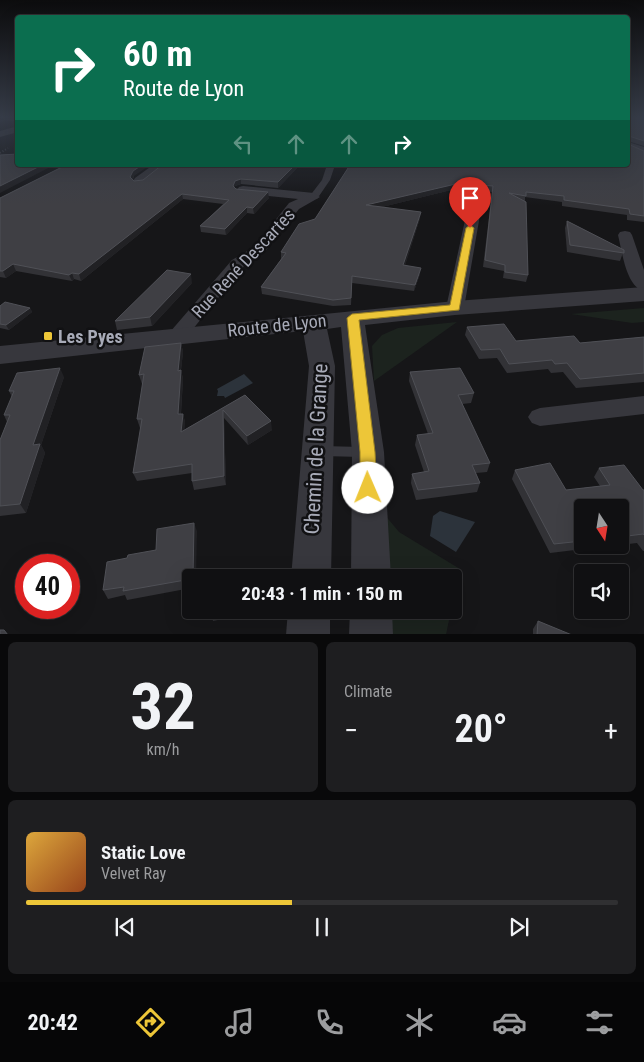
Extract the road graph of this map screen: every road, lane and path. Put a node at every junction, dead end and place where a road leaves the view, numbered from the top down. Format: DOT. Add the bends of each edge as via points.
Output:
graph roads {
  1 [pos="630,146"];
  2 [pos="644,150"];
  3 [pos="157,167"];
  4 [pos="329,167"];
  5 [pos="139,181"];
  6 [pos="241,190"];
  7 [pos="314,198"];
  8 [pos="460,202"];
  9 [pos="625,235"];
  10 [pos="644,286"];
  11 [pos="644,294"];
  12 [pos="455,308"];
  13 [pos="352,318"];
  14 [pos="314,322"];
  15 [pos="177,336"];
  16 [pos="0,355"];
  17 [pos="644,405"];
  18 [pos="540,417"];
  19 [pos="317,451"];
  20 [pos="368,452"];
  21 [pos="310,569"];
  22 [pos="370,569"];
  23 [pos="309,619"];
  24 [pos="371,619"];
  25 [pos="308,634"];
  26 [pos="371,634"];
  1 -- 2 [label="street"];
  3 -- 5 [label="street"];
  4 -- 7 [label="street, Rue René Descartes" via="326,180"];
  6 -- 7 [label="street, Rue René Descartes"];
  7 -- 15 [label="street, Rue René Descartes" via="294,206 259,250 238,263"];
  8 -- 12 [label="street" via="474,209"];
  9 -- 10 [label="street" via="639,280"];
  11 -- 12 [label="street, Route de Lyon"];
  12 -- 13 [label="street, Route de Lyon"];
  13 -- 14 [label="street, Route de Lyon"];
  13 -- 20 [label="street, Chemin de la Grange"];
  14 -- 15 [label="street, Route de Lyon"];
  14 -- 19 [label="street, Chemin de la Grange" via="322,366"];
  15 -- 16 [label="street, Route de Lyon"];
  17 -- 18 [label="street"];
  19 -- 20 [label="lane"];
  19 -- 21 [label="street, Chemin de la Grange"];
  20 -- 22 [label="street, Chemin de la Grange"];
  23 -- 25 [label="street"];
  24 -- 26 [label="street"];
}
